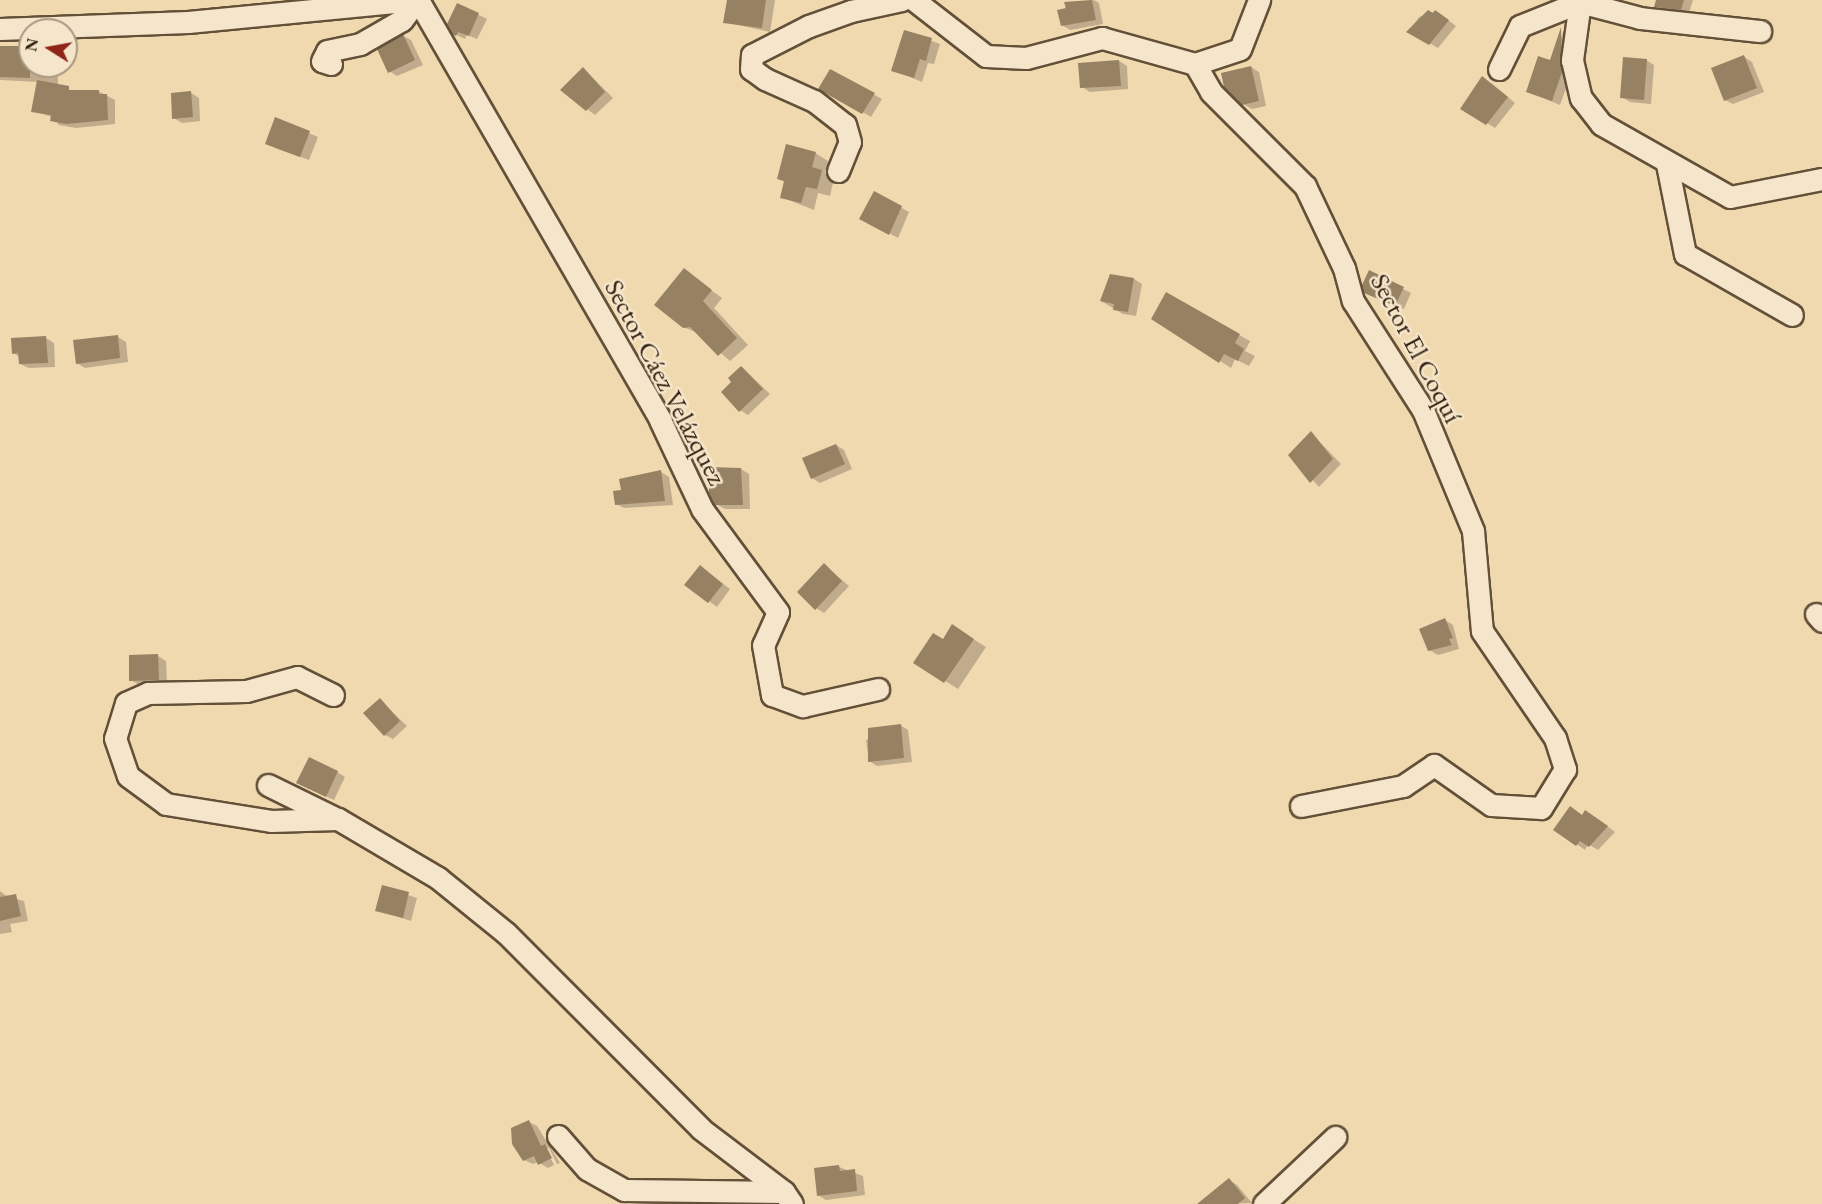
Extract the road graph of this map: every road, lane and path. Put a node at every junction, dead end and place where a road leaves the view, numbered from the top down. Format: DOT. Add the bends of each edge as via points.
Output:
graph roads {
  1 [pos="264,0"];
  2 [pos="416,0"];
  3 [pos="902,0"];
  4 [pos="914,0"];
  5 [pos="1259,0"];
  6 [pos="1580,2"];
  7 [pos="188,22"];
  8 [pos="0,29"];
  9 [pos="1760,31"];
  10 [pos="331,64"];
  11 [pos="1195,64"];
  12 [pos="1499,69"];
  13 [pos="1667,164"];
  14 [pos="838,171"];
  15 [pos="1822,179"];
  16 [pos="1792,315"];
  17 [pos="878,689"];
  18 [pos="333,695"];
  19 [pos="268,785"];
  20 [pos="1301,806"];
  21 [pos="338,819"];
  22 [pos="558,1136"];
  23 [pos="1335,1137"];
  24 [pos="788,1198"];
  25 [pos="1264,1204"];
  1 -- 7 [label="street" via="202,14"];
  2 -- 7 [label="street"];
  2 -- 10 [label="street" via="402,20 360,44 327,51 322,61"];
  2 -- 17 [label="street, Sector Cáez Velázquez" via="660,420 702,509 778,612 763,645 772,695 803,706"];
  3 -- 14 [label="street" via="830,19 752,55 751,69 814,101 845,125 850,142"];
  4 -- 11 [label="street" via="986,56 1026,58 1102,38"];
  5 -- 11 [label="street" via="1240,49"];
  6 -- 9 [label="street" via="1641,18"];
  6 -- 12 [label="street" via="1520,26"];
  6 -- 13 [label="street" via="1572,60 1581,98 1601,124"];
  7 -- 8 [label="street"];
  11 -- 20 [label="street, Sector El Coquí" via="1211,92 1305,186 1344,268 1353,301 1423,410 1473,531 1482,631 1555,738 1565,769 1541,808 1491,805 1434,765 1402,786"];
  13 -- 15 [label="street" via="1730,197"];
  13 -- 16 [label="street" via="1685,254"];
  18 -- 21 [label="street" via="297,677 246,691 148,693 126,704 114,738 128,776 166,804 271,820"];
  19 -- 21 [label="street"];
  21 -- 24 [label="street" via="438,878 506,933 701,1129"];
  22 -- 24 [label="street" via="587,1169 624,1190"];
  23 -- 25 [label="street"];
}
